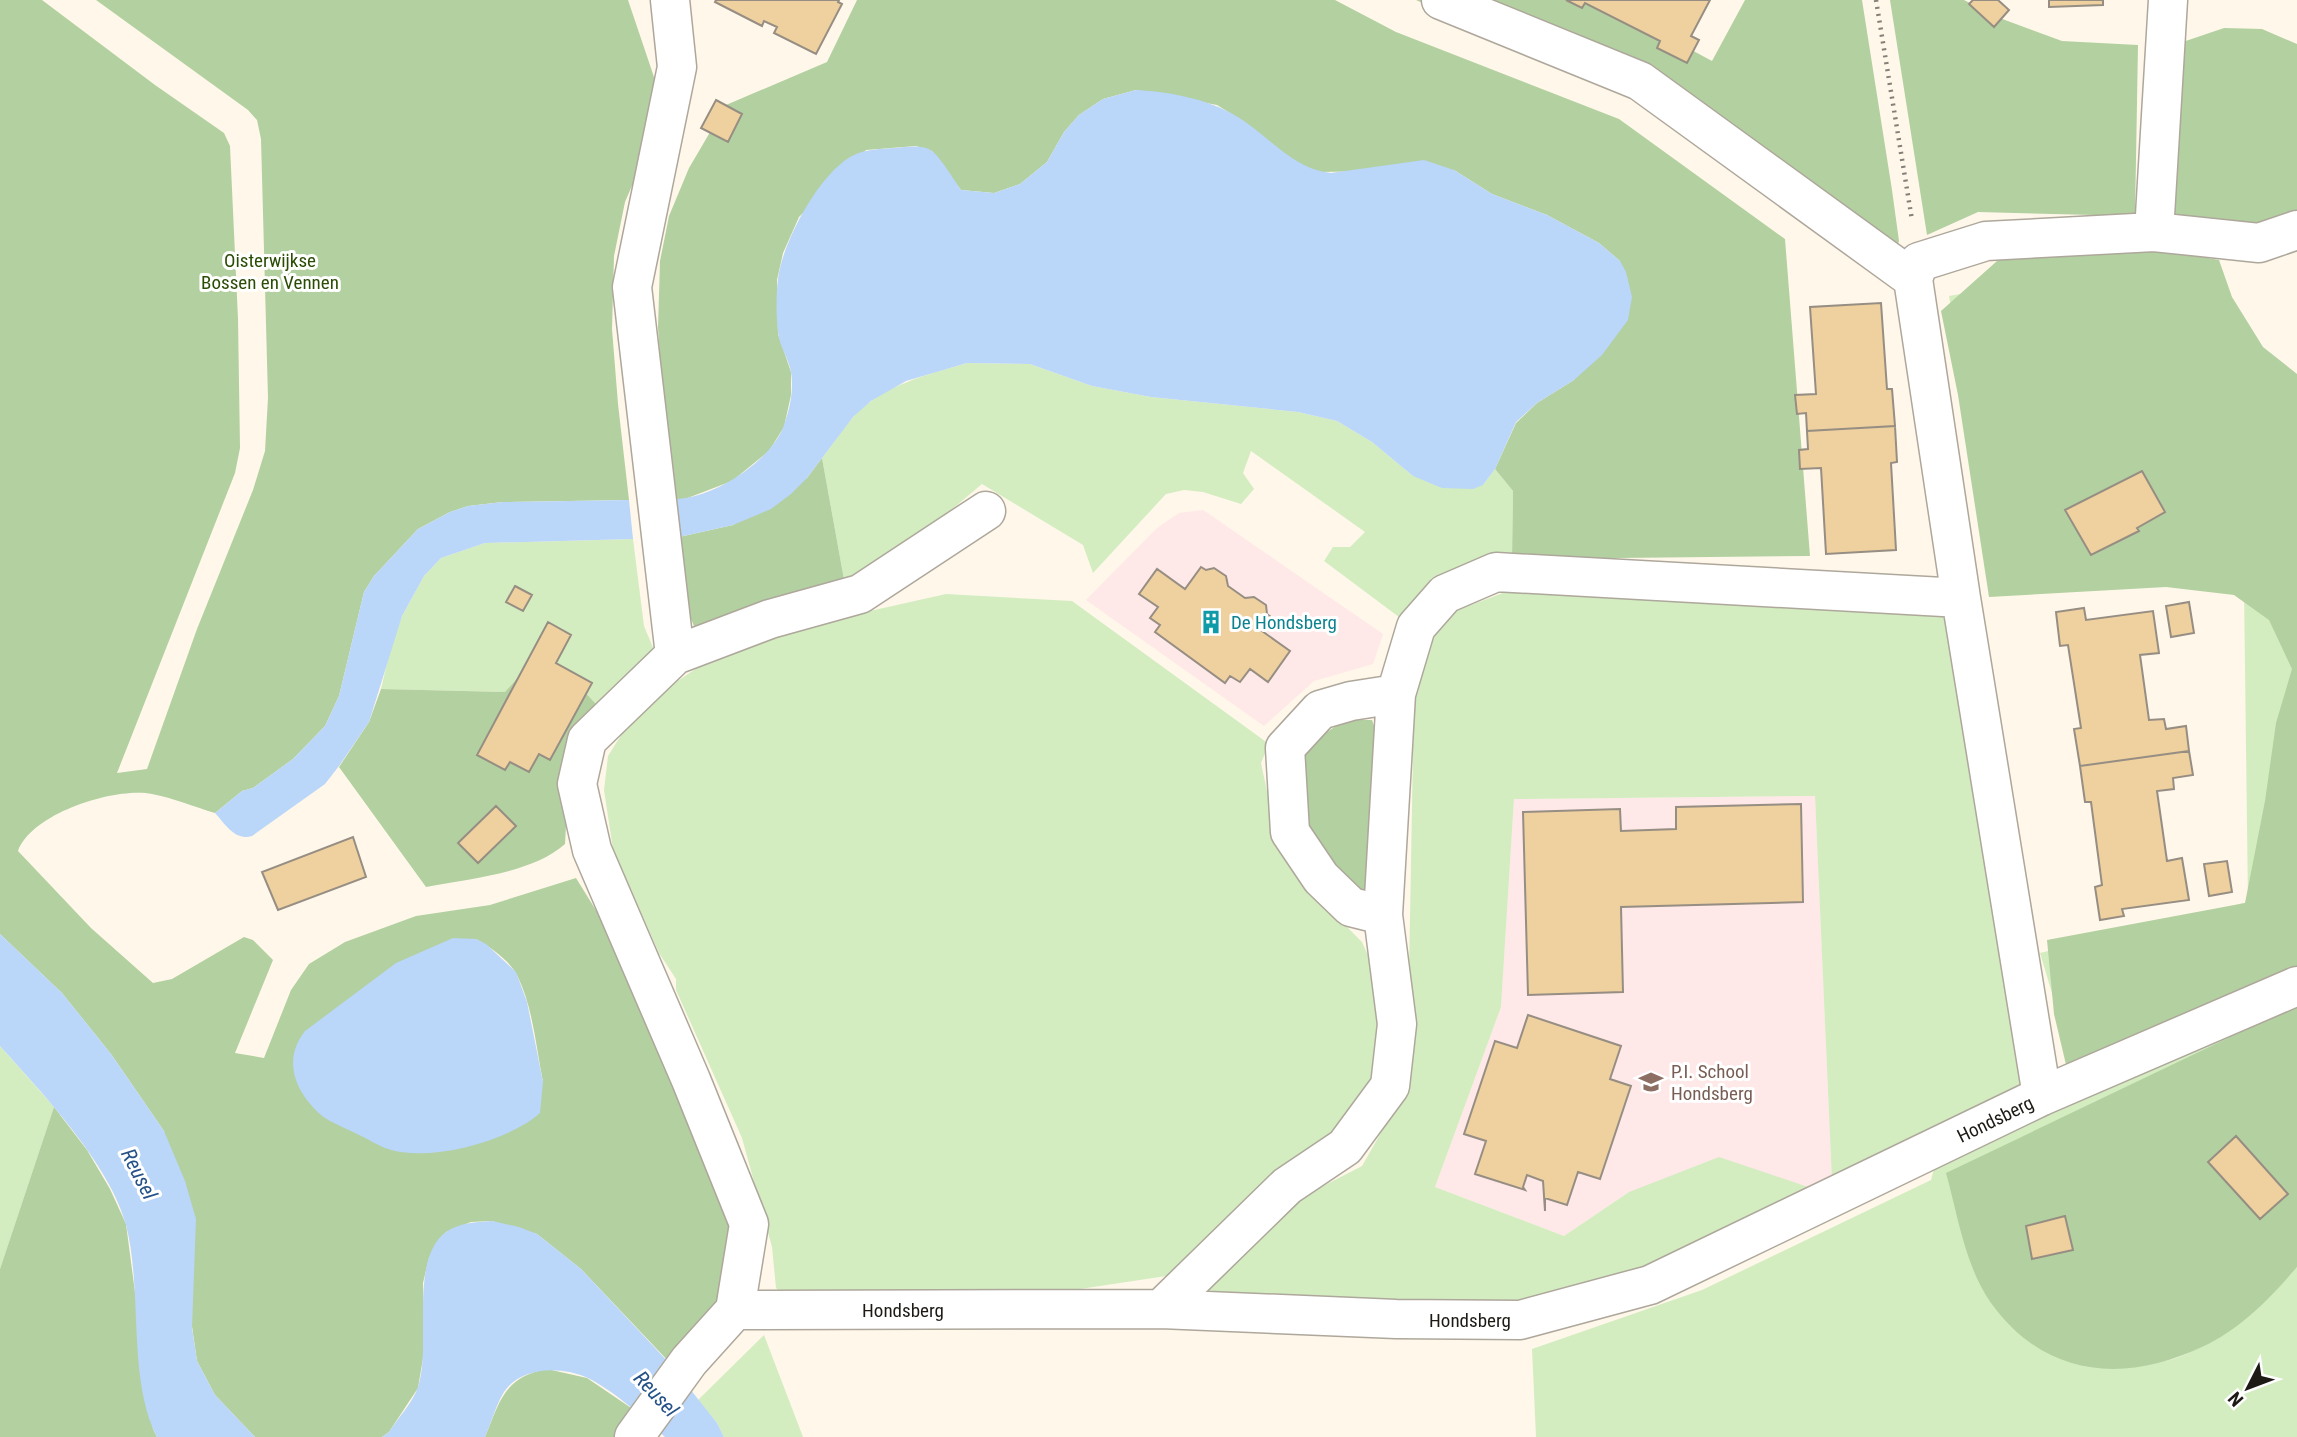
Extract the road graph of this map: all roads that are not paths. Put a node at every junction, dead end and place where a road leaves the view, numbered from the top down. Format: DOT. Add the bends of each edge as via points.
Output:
graph roads {
  1 [pos="670,0"];
  2 [pos="1441,0"];
  3 [pos="2168,0"];
  4 [pos="2297,230"];
  5 [pos="2154,232"];
  6 [pos="1916,270"];
  7 [pos="986,510"];
  8 [pos="1961,598"];
  9 [pos="675,655"];
  10 [pos="1396,694"];
  11 [pos="1383,915"];
  12 [pos="2297,986"];
  13 [pos="2042,1096"];
  14 [pos="1161,1309"];
  15 [pos="735,1310"];
  16 [pos="634,1437"];
  1 -- 9 [label="street" via="677,66 632,287"];
  2 -- 6 [label="street" via="1640,81"];
  3 -- 5 [label="street"];
  4 -- 5 [label="street" via="2259,243"];
  5 -- 6 [label="street" via="1986,241"];
  6 -- 8 [label="street"];
  7 -- 9 [label="street" via="860,594 770,619"];
  8 -- 10 [label="street" via="1496,572 1445,594 1416,627"];
  8 -- 13 [label="street"];
  9 -- 15 [label="street" via="587,740 578,785 592,850 749,1224"];
  10 -- 11 [label="street"];
  10 -- 11 [label="street" via="1320,710 1285,748 1290,832 1321,878 1351,907"];
  11 -- 14 [label="street" via="1397,1024 1390,1086 1345,1147 1287,1186"];
  12 -- 13 [label="street, Hondsberg"];
  13 -- 14 [label="street, Hondsberg" via="1650,1285 1520,1320"];
  14 -- 15 [label="street, Hondsberg"];
  15 -- 16 [label="street" via="689,1361"];
}
